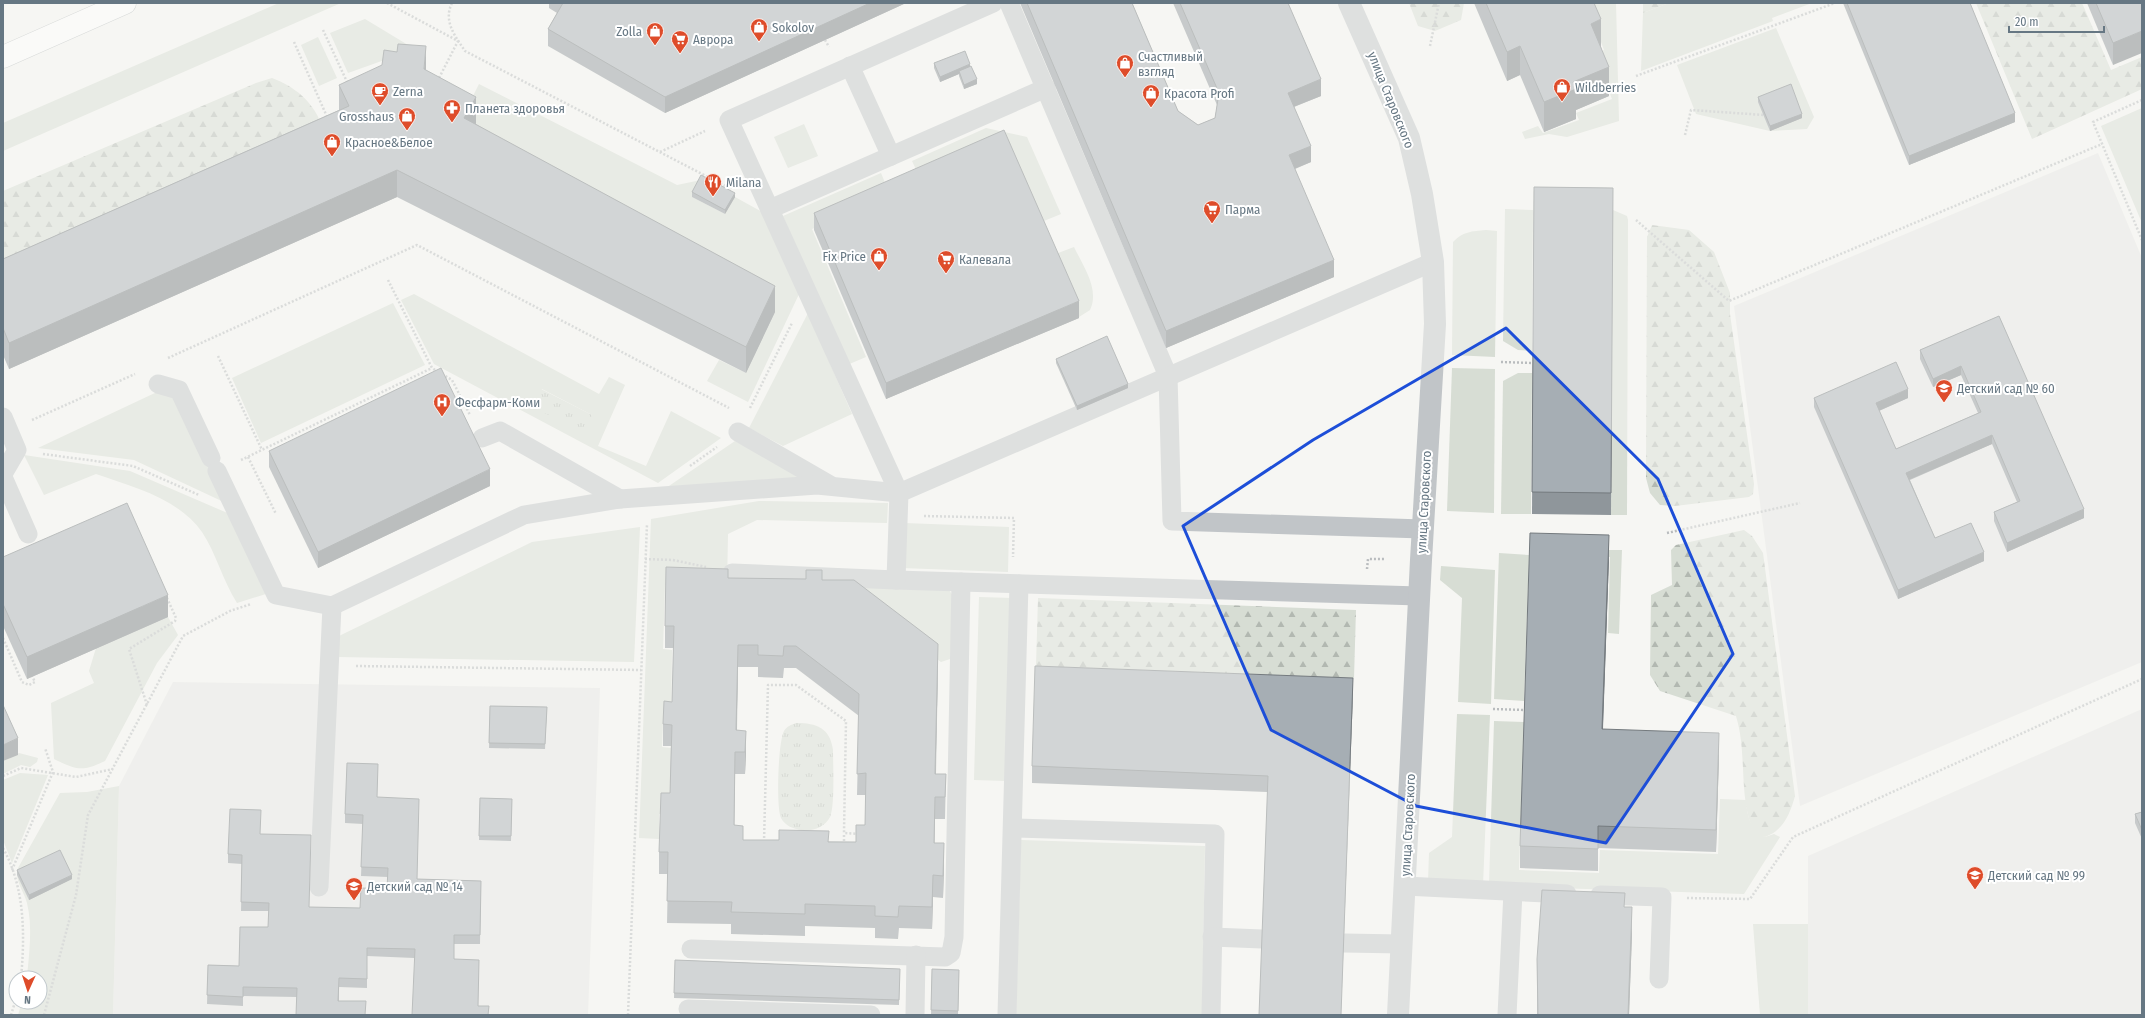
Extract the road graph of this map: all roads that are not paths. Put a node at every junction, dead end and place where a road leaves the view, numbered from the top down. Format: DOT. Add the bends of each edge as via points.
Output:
graph roads {
  1 [pos="123,3"];
  2 [pos="993,3"];
  3 [pos="1009,3"];
  4 [pos="1350,3"];
  5 [pos="3,57"];
  6 [pos="850,66"];
  7 [pos="1046,88"];
  8 [pos="891,156"];
  9 [pos="770,209"];
  10 [pos="1433,262"];
  11 [pos="1168,376"];
  12 [pos="158,384"];
  13 [pos="3,417"];
  14 [pos="742,424"];
  15 [pos="482,438"];
  16 [pos="3,475"];
  17 [pos="833,486"];
  18 [pos="899,493"];
  19 [pos="620,499"];
  20 [pos="1423,529"];
  21 [pos="28,534"];
  22 [pos="732,573"];
  23 [pos="896,580"];
  24 [pos="961,582"];
  25 [pos="1019,584"];
  26 [pos="1419,596"];
  27 [pos="332,606"];
  28 [pos="1013,828"];
  29 [pos="1405,886"];
  30 [pos="319,887"];
  31 [pos="1513,892"];
  32 [pos="1212,937"];
  33 [pos="1262,939"];
  34 [pos="1344,943"];
  35 [pos="1402,944"];
  36 [pos="691,949"];
  37 [pos="916,956"];
  38 [pos="1659,979"];
  39 [pos="688,1009"];
  40 [pos="871,1015"];
  41 [pos="914,1015"];
  42 [pos="1007,1015"];
  43 [pos="1211,1015"];
  44 [pos="1398,1015"];
  45 [pos="1508,1015"];
  1 -- 5 [label="main road"];
  2 -- 6 [label="lane"];
  3 -- 7 [label="lane"];
  4 -- 10 [label="street, улица Старовского" via="1409,138 1422,194"];
  6 -- 8 [label="lane"];
  6 -- 9 [label="lane" via="729,120"];
  7 -- 8 [label="lane"];
  7 -- 11 [label="lane"];
  8 -- 9 [label="lane"];
  9 -- 18 [label="lane"];
  10 -- 11 [label="lane"];
  10 -- 20 [label="street, улица Старовского" via="1435,324"];
  11 -- 18 [label="lane"];
  11 -- 20 [label="lane" via="1172,522"];
  12 -- 27 [label="lane" via="179,390 276,595"];
  13 -- 16 [label="lane" via="17,450"];
  14 -- 17 [label="lane"];
  15 -- 19 [label="lane" via="500,431"];
  16 -- 21 [label="lane"];
  17 -- 18 [label="lane"];
  17 -- 19 [label="lane"];
  18 -- 23 [label="lane"];
  19 -- 27 [label="lane" via="524,514"];
  20 -- 26 [label="street, улица Старовского"];
  22 -- 23 [label="lane"];
  23 -- 24 [label="lane"];
  24 -- 25 [label="lane"];
  24 -- 37 [label="lane" via="953,944 951,953 945,957"];
  25 -- 26 [label="lane"];
  25 -- 28 [label="lane"];
  26 -- 29 [label="street, улица Старовского"];
  27 -- 30 [label="lane"];
  28 -- 32 [label="lane" via="1215,834"];
  28 -- 42 [label="lane"];
  29 -- 31 [label="lane"];
  29 -- 35 [label="street, улица Старовского"];
  31 -- 38 [label="lane" via="1662,897"];
  31 -- 45 [label="lane"];
  32 -- 33 [label="lane"];
  32 -- 43 [label="lane"];
  34 -- 35 [label="lane"];
  35 -- 44 [label="street, улица Старовского"];
  36 -- 37 [label="lane"];
  37 -- 41 [label="lane"];
  39 -- 40 [label="lane"];
}
